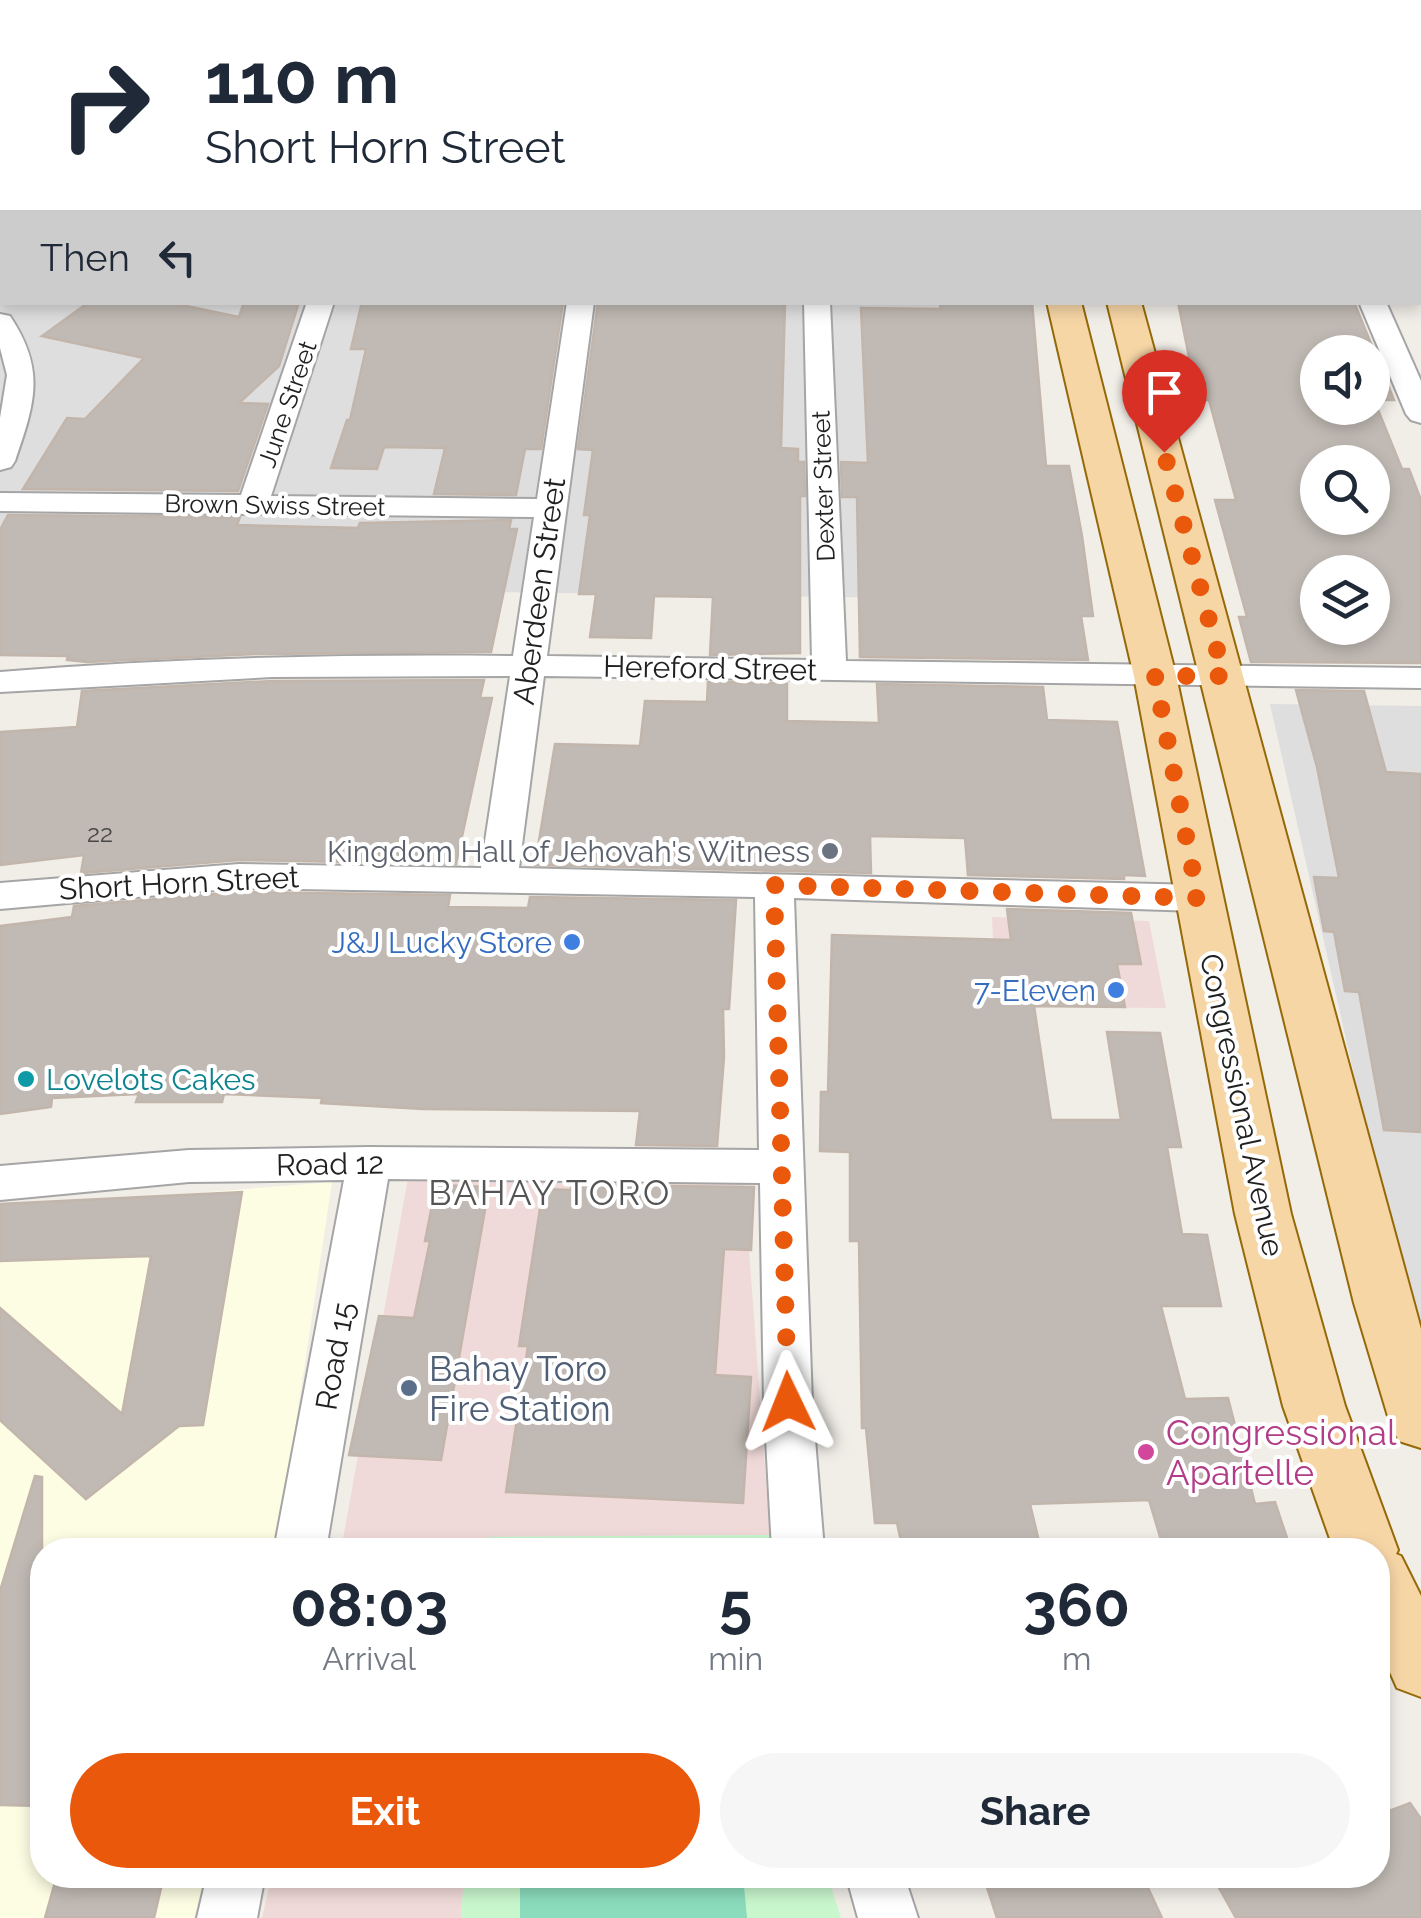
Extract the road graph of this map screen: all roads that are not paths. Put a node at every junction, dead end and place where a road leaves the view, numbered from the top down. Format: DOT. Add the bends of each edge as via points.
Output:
graph roads {
  1 [pos="320,305"];
  2 [pos="581,305"];
  3 [pos="818,305"];
  4 [pos="1065,305"];
  5 [pos="1125,305"];
  6 [pos="1373,305"];
  7 [pos="0,322"];
  8 [pos="1421,414"];
  9 [pos="0,461"];
  10 [pos="0,502"];
  11 [pos="253,505"];
  12 [pos="551,508"];
  13 [pos="529,666"];
  14 [pos="829,670"];
  15 [pos="1155,676"];
  16 [pos="1224,676"];
  17 [pos="1421,678"];
  18 [pos="0,682"];
  19 [pos="498,879"];
  20 [pos="774,885"];
  21 [pos="0,896"];
  22 [pos="1198,898"];
  23 [pos="370,1162"];
  24 [pos="780,1166"];
  25 [pos="0,1183"];
  26 [pos="1421,1423"];
  27 [pos="302,1538"];
  28 [pos="797,1538"];
  29 [pos="1362,1538"];
  30 [pos="1390,1601"];
  31 [pos="1421,1666"];
  32 [pos="233,1888"];
  33 [pos="879,1888"];
  34 [pos="227,1918"];
  35 [pos="888,1918"];
  1 -- 11 [label="street, June Street"];
  2 -- 12 [label="street, Aberdeen Street"];
  3 -- 14 [label="street, Dexter Street"];
  4 -- 15 [label="main road, Congressional Avenue"];
  5 -- 16 [label="main road"];
  6 -- 8 [label="street"];
  7 -- 9 [label="street" via="15,348 24,393"];
  10 -- 11 [label="street, Brown Swiss Street"];
  11 -- 12 [label="street, Brown Swiss Street"];
  12 -- 13 [label="street, Aberdeen Street"];
  13 -- 14 [label="street, Hereford Street"];
  13 -- 18 [label="street, Hereford Street" via="252,667"];
  13 -- 19 [label="street, Aberdeen Street"];
  14 -- 15 [label="street, Hereford Street"];
  15 -- 16 [label="street, Hereford Street"];
  15 -- 22 [label="main road, Congressional Avenue"];
  16 -- 17 [label="street, Hereford Street"];
  16 -- 26 [label="main road" via="1383,1303"];
  19 -- 20 [label="street, Short Horn Street"];
  19 -- 21 [label="street, Short Horn Street" via="240,876"];
  20 -- 22 [label="street, Short Horn Street"];
  20 -- 24 [label="street"];
  22 -- 29 [label="main road, Congressional Avenue" via="1287,1312"];
  23 -- 24 [label="street, Road 12"];
  23 -- 25 [label="street, Road 12" via="159,1168"];
  23 -- 27 [label="street, Road 15"];
  24 -- 28 [label="street"];
  30 -- 31 [label="main road"];
  32 -- 34 [label="street"];
  33 -- 35 [label="street"];
}
